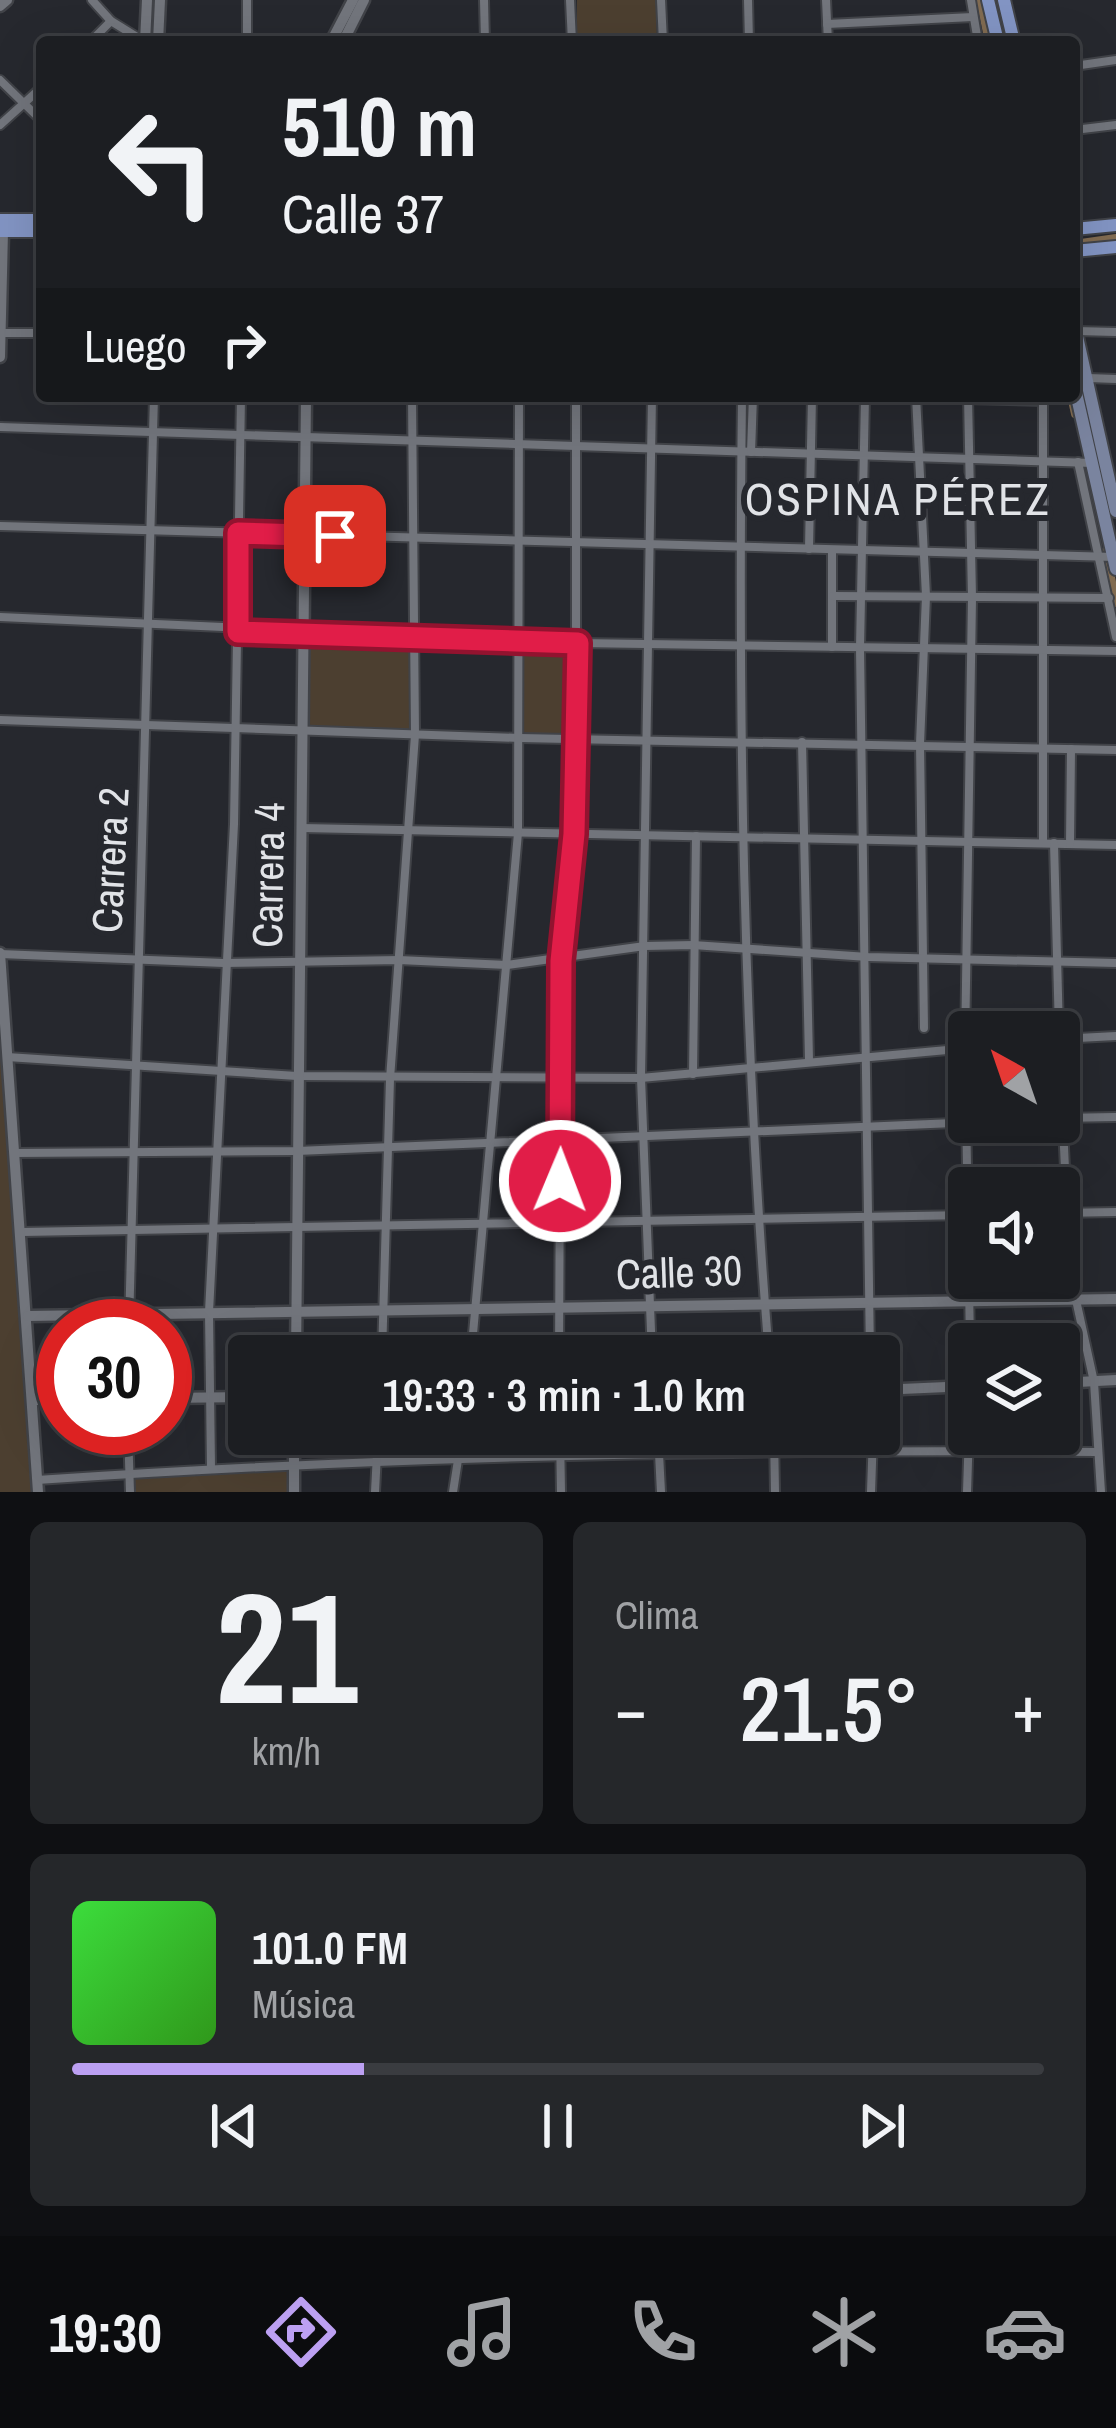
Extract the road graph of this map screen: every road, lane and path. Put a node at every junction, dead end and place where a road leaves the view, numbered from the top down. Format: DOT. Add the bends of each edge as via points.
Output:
graph roads {
  1 [pos="7,0"];
  2 [pos="92,0"];
  3 [pos="147,0"];
  4 [pos="160,0"];
  5 [pos="247,0"];
  6 [pos="362,0"];
  7 [pos="484,0"];
  8 [pos="570,0"];
  9 [pos="661,0"];
  10 [pos="748,0"];
  11 [pos="826,0"];
  12 [pos="971,0"];
  13 [pos="988,0"];
  14 [pos="1004,0"];
  15 [pos="0,6"];
  16 [pos="973,16"];
  17 [pos="111,21"];
  18 [pos="827,24"];
  19 [pos="96,36"];
  20 [pos="135,36"];
  21 [pos="145,36"];
  22 [pos="158,36"];
  23 [pos="248,36"];
  24 [pos="335,36"];
  25 [pos="346,36"];
  26 [pos="485,36"];
  27 [pos="572,36"];
  28 [pos="663,36"];
  29 [pos="749,36"];
  30 [pos="828,36"];
  31 [pos="977,36"];
  32 [pos="997,36"];
  33 [pos="1013,36"];
  34 [pos="1116,61"];
  35 [pos="1080,65"];
  36 [pos="0,80"];
  37 [pos="36,93"];
  38 [pos="25,104"];
  39 [pos="36,115"];
  40 [pos="0,125"];
  41 [pos="1116,125"];
  42 [pos="1080,129"];
  43 [pos="36,221"];
  44 [pos="1116,225"];
  45 [pos="1,227"];
  46 [pos="1080,228"];
  47 [pos="36,230"];
  48 [pos="1116,247"];
  49 [pos="1080,250"];
  50 [pos="1080,328"];
  51 [pos="1116,332"];
  52 [pos="0,333"];
  53 [pos="36,334"];
  54 [pos="0,357"];
  55 [pos="1116,380"];
  56 [pos="1080,381"];
  57 [pos="154,402"];
  58 [pos="242,402"];
  59 [pos="306,402"];
  60 [pos="412,402"];
  61 [pos="518,402"];
  62 [pos="576,402"];
  63 [pos="652,402"];
  64 [pos="742,402"];
  65 [pos="752,402"];
  66 [pos="812,402"];
  67 [pos="865,402"];
  68 [pos="916,402"];
  69 [pos="968,402"];
  70 [pos="1043,402"];
  71 [pos="0,427"];
  72 [pos="154,432"];
  73 [pos="239,435"];
  74 [pos="305,437"];
  75 [pos="411,441"];
  76 [pos="518,444"];
  77 [pos="575,446"];
  78 [pos="651,448"];
  79 [pos="746,452"];
  80 [pos="811,454"];
  81 [pos="862,455"];
  82 [pos="918,457"];
  83 [pos="967,459"];
  84 [pos="1044,461"];
  85 [pos="1093,463"];
  86 [pos="1116,511"];
  87 [pos="0,526"];
  88 [pos="153,530"];
  89 [pos="238,533"];
  90 [pos="304,535"];
  91 [pos="412,538"];
  92 [pos="519,541"];
  93 [pos="577,543"];
  94 [pos="650,544"];
  95 [pos="739,547"];
  96 [pos="809,549"];
  97 [pos="832,550"];
  98 [pos="864,551"];
  99 [pos="924,553"];
  100 [pos="968,554"];
  101 [pos="1044,556"];
  102 [pos="1109,559"];
  103 [pos="860,595"];
  104 [pos="833,596"];
  105 [pos="926,596"];
  106 [pos="972,598"];
  107 [pos="1109,598"];
  108 [pos="1044,600"];
  109 [pos="0,617"];
  110 [pos="149,627"];
  111 [pos="238,632"];
  112 [pos="304,634"];
  113 [pos="416,637"];
  114 [pos="1116,637"];
  115 [pos="520,641"];
  116 [pos="578,643"];
  117 [pos="649,645"];
  118 [pos="737,646"];
  119 [pos="832,647"];
  120 [pos="860,648"];
  121 [pos="922,648"];
  122 [pos="970,649"];
  123 [pos="1043,650"];
  124 [pos="1116,651"];
  125 [pos="0,720"];
  126 [pos="149,724"];
  127 [pos="236,728"];
  128 [pos="303,730"];
  129 [pos="415,735"];
  130 [pos="520,738"];
  131 [pos="576,738"];
  132 [pos="647,741"];
  133 [pos="740,742"];
  134 [pos="802,742"];
  135 [pos="862,742"];
  136 [pos="920,744"];
  137 [pos="968,745"];
  138 [pos="1043,748"];
  139 [pos="1071,748"];
  140 [pos="1116,750"];
  141 [pos="302,828"];
  142 [pos="412,831"];
  143 [pos="518,833"];
  144 [pos="574,834"];
  145 [pos="646,835"];
  146 [pos="696,836"];
  147 [pos="741,837"];
  148 [pos="805,838"];
  149 [pos="865,840"];
  150 [pos="920,841"];
  151 [pos="971,842"];
  152 [pos="1049,843"];
  153 [pos="1070,844"];
  154 [pos="1116,845"];
  155 [pos="693,945"];
  156 [pos="645,946"];
  157 [pos="745,950"];
  158 [pos="0,953"];
  159 [pos="808,954"];
  160 [pos="868,957"];
  161 [pos="139,958"];
  162 [pos="922,959"];
  163 [pos="400,960"];
  164 [pos="970,960"];
  165 [pos="299,961"];
  166 [pos="561,961"];
  167 [pos="1057,962"];
  168 [pos="1116,962"];
  169 [pos="224,963"];
  170 [pos="507,965"];
  171 [pos="968,1011"];
  172 [pos="1058,1011"];
  173 [pos="923,1028"];
  174 [pos="1116,1036"];
  175 [pos="1080,1037"];
  176 [pos="948,1049"];
  177 [pos="865,1054"];
  178 [pos="6,1057"];
  179 [pos="809,1060"];
  180 [pos="750,1065"];
  181 [pos="137,1066"];
  182 [pos="218,1070"];
  183 [pos="693,1074"];
  184 [pos="297,1076"];
  185 [pos="496,1077"];
  186 [pos="562,1078"];
  187 [pos="640,1078"];
  188 [pos="390,1079"];
  189 [pos="1116,1117"];
  190 [pos="1080,1118"];
  191 [pos="948,1123"];
  192 [pos="867,1127"];
  193 [pos="756,1131"];
  194 [pos="645,1136"];
  195 [pos="560,1138"];
  196 [pos="492,1142"];
  197 [pos="389,1144"];
  198 [pos="135,1148"];
  199 [pos="297,1151"];
  200 [pos="214,1152"];
  201 [pos="14,1153"];
  202 [pos="1116,1212"];
  203 [pos="1080,1213"];
  204 [pos="948,1215"];
  205 [pos="868,1217"];
  206 [pos="760,1219"];
  207 [pos="644,1221"];
  208 [pos="559,1223"];
  209 [pos="481,1225"];
  210 [pos="387,1226"];
  211 [pos="298,1227"];
  212 [pos="134,1228"];
  213 [pos="214,1228"];
  214 [pos="22,1232"];
  215 [pos="130,1299"];
  216 [pos="1116,1299"];
  217 [pos="867,1300"];
  218 [pos="969,1300"];
  219 [pos="1076,1300"];
  220 [pos="764,1303"];
  221 [pos="646,1306"];
  222 [pos="558,1308"];
  223 [pos="475,1310"];
  224 [pos="209,1312"];
  225 [pos="385,1312"];
  226 [pos="298,1313"];
  227 [pos="192,1314"];
  228 [pos="28,1316"];
  229 [pos="36,1316"];
  230 [pos="970,1323"];
  231 [pos="297,1335"];
  232 [pos="383,1335"];
  233 [pos="473,1335"];
  234 [pos="559,1335"];
  235 [pos="649,1335"];
  236 [pos="767,1335"];
  237 [pos="869,1335"];
  238 [pos="1116,1380"];
  239 [pos="1080,1382"];
  240 [pos="1094,1382"];
  241 [pos="948,1388"];
  242 [pos="900,1389"];
  243 [pos="192,1397"];
  244 [pos="210,1397"];
  245 [pos="228,1397"];
  246 [pos="35,1400"];
  247 [pos="900,1449"];
  248 [pos="948,1450"];
  249 [pos="1080,1452"];
  250 [pos="1097,1452"];
  251 [pos="129,1455"];
  252 [pos="295,1455"];
  253 [pos="376,1455"];
  254 [pos="458,1455"];
  255 [pos="626,1455"];
  256 [pos="659,1455"];
  257 [pos="776,1455"];
  258 [pos="874,1455"];
  259 [pos="968,1455"];
  260 [pos="560,1457"];
  261 [pos="458,1458"];
  262 [pos="376,1461"];
  263 [pos="295,1464"];
  264 [pos="211,1468"];
  265 [pos="129,1474"];
  266 [pos="38,1486"];
  267 [pos="130,1492"];
  268 [pos="294,1492"];
  269 [pos="375,1492"];
  270 [pos="453,1492"];
  271 [pos="561,1492"];
  272 [pos="661,1492"];
  273 [pos="776,1492"];
  274 [pos="871,1492"];
  275 [pos="967,1492"];
  276 [pos="1101,1492"];
  1 -- 15 [label="street"];
  2 -- 17 [label="street"];
  3 -- 21 [label="street"];
  4 -- 22 [label="street"];
  5 -- 23 [label="street"];
  6 -- 24 [label="street"];
  6 -- 25 [label="street"];
  7 -- 26 [label="street"];
  8 -- 27 [label="street"];
  9 -- 28 [label="street"];
  10 -- 29 [label="street"];
  11 -- 18 [label="street"];
  12 -- 16 [label="street"];
  13 -- 32 [label="main road"];
  14 -- 33 [label="main road"];
  16 -- 18 [label="street"];
  16 -- 31 [label="street"];
  17 -- 19 [label="street"];
  17 -- 20 [label="street"];
  18 -- 30 [label="street"];
  34 -- 35 [label="street"];
  36 -- 38 [label="street"];
  37 -- 38 [label="street"];
  38 -- 39 [label="street"];
  38 -- 40 [label="street"];
  41 -- 42 [label="street"];
  43 -- 45 [label="main road"];
  44 -- 46 [label="main road"];
  45 -- 47 [label="main road"];
  45 -- 52 [label="street"];
  48 -- 49 [label="main road"];
  50 -- 51 [label="street"];
  52 -- 53 [label="street"];
  52 -- 54 [label="street"];
  55 -- 56 [label="street"];
  56 -- 85 [label="main road"];
  57 -- 72 [label="street, Carrera 2"];
  58 -- 73 [label="street"];
  59 -- 74 [label="street, Carrera 4"];
  60 -- 75 [label="street"];
  61 -- 76 [label="street"];
  62 -- 77 [label="street"];
  63 -- 78 [label="street"];
  64 -- 79 [label="street"];
  65 -- 79 [label="street"];
  66 -- 80 [label="street"];
  67 -- 81 [label="street"];
  68 -- 82 [label="street"];
  69 -- 83 [label="street"];
  70 -- 84 [label="street"];
  71 -- 72 [label="street"];
  72 -- 73 [label="street"];
  72 -- 88 [label="street, Carrera 2"];
  73 -- 74 [label="street"];
  73 -- 89 [label="street"];
  74 -- 75 [label="street"];
  74 -- 90 [label="street, Carrera 4"];
  75 -- 76 [label="street"];
  75 -- 91 [label="street"];
  76 -- 77 [label="street"];
  76 -- 92 [label="street"];
  77 -- 78 [label="street"];
  77 -- 93 [label="street"];
  78 -- 79 [label="street"];
  78 -- 94 [label="street"];
  79 -- 80 [label="street"];
  79 -- 95 [label="street"];
  80 -- 81 [label="street"];
  80 -- 96 [label="street"];
  81 -- 82 [label="street"];
  81 -- 98 [label="street"];
  82 -- 83 [label="street"];
  82 -- 99 [label="street"];
  83 -- 84 [label="street"];
  83 -- 100 [label="street"];
  84 -- 85 [label="street"];
  84 -- 101 [label="street"];
  85 -- 86 [label="main road"];
  85 -- 102 [label="main road"];
  87 -- 88 [label="street"];
  88 -- 89 [label="street"];
  88 -- 110 [label="street, Carrera 2"];
  89 -- 90 [label="street"];
  89 -- 111 [label="street"];
  90 -- 91 [label="street"];
  90 -- 112 [label="street, Carrera 4"];
  91 -- 92 [label="street"];
  91 -- 113 [label="street"];
  92 -- 93 [label="street"];
  92 -- 115 [label="street"];
  93 -- 94 [label="street"];
  93 -- 116 [label="street"];
  94 -- 95 [label="street"];
  94 -- 117 [label="street"];
  95 -- 96 [label="street"];
  95 -- 118 [label="street"];
  96 -- 97 [label="street"];
  97 -- 98 [label="street"];
  97 -- 104 [label="street"];
  98 -- 99 [label="street"];
  98 -- 103 [label="street"];
  99 -- 100 [label="street"];
  99 -- 105 [label="street"];
  100 -- 101 [label="street"];
  100 -- 106 [label="street"];
  101 -- 102 [label="street"];
  101 -- 108 [label="street"];
  102 -- 107 [label="street"];
  103 -- 104 [label="street"];
  103 -- 105 [label="street"];
  103 -- 120 [label="street"];
  104 -- 119 [label="street"];
  105 -- 106 [label="street"];
  105 -- 121 [label="street"];
  106 -- 108 [label="street"];
  106 -- 122 [label="street"];
  107 -- 108 [label="street"];
  107 -- 114 [label="street"];
  108 -- 123 [label="street"];
  109 -- 110 [label="street"];
  110 -- 111 [label="street"];
  110 -- 126 [label="street, Carrera 2"];
  111 -- 112 [label="street"];
  111 -- 127 [label="street"];
  112 -- 113 [label="street"];
  112 -- 128 [label="street, Carrera 4"];
  113 -- 115 [label="street"];
  113 -- 129 [label="street"];
  115 -- 116 [label="street"];
  115 -- 130 [label="street"];
  116 -- 117 [label="street"];
  116 -- 131 [label="street"];
  117 -- 118 [label="street"];
  117 -- 132 [label="street"];
  118 -- 119 [label="street"];
  118 -- 133 [label="street"];
  119 -- 120 [label="street"];
  120 -- 121 [label="street"];
  120 -- 135 [label="street"];
  121 -- 122 [label="street"];
  121 -- 136 [label="street"];
  122 -- 123 [label="street"];
  122 -- 137 [label="street"];
  123 -- 124 [label="street"];
  123 -- 138 [label="street"];
  125 -- 126 [label="street"];
  126 -- 127 [label="street"];
  126 -- 161 [label="street, Carrera 2"];
  127 -- 128 [label="street"];
  127 -- 169 [label="street"];
  128 -- 129 [label="street"];
  128 -- 141 [label="street, Carrera 4"];
  129 -- 130 [label="street"];
  129 -- 142 [label="street"];
  130 -- 131 [label="street"];
  130 -- 143 [label="street"];
  131 -- 132 [label="street"];
  131 -- 144 [label="street"];
  132 -- 133 [label="street"];
  132 -- 145 [label="street"];
  133 -- 134 [label="street"];
  133 -- 147 [label="street"];
  134 -- 135 [label="street"];
  134 -- 148 [label="street"];
  135 -- 136 [label="street"];
  135 -- 149 [label="street"];
  136 -- 137 [label="street"];
  136 -- 150 [label="street"];
  137 -- 138 [label="street"];
  137 -- 151 [label="street"];
  138 -- 139 [label="street"];
  138 -- 152 [label="street"];
  139 -- 140 [label="street"];
  139 -- 153 [label="street"];
  141 -- 142 [label="street"];
  141 -- 165 [label="street, Carrera 4"];
  142 -- 143 [label="street"];
  142 -- 163 [label="street"];
  143 -- 144 [label="street"];
  143 -- 170 [label="street"];
  144 -- 145 [label="street"];
  144 -- 166 [label="street"];
  145 -- 146 [label="street"];
  145 -- 156 [label="street"];
  146 -- 147 [label="street"];
  146 -- 155 [label="street"];
  147 -- 148 [label="street"];
  147 -- 157 [label="street"];
  148 -- 149 [label="street"];
  148 -- 159 [label="street"];
  149 -- 150 [label="street"];
  149 -- 160 [label="street"];
  150 -- 151 [label="street"];
  150 -- 162 [label="street"];
  151 -- 152 [label="street"];
  151 -- 164 [label="street"];
  152 -- 153 [label="street"];
  152 -- 167 [label="street"];
  153 -- 154 [label="street"];
  155 -- 156 [label="street"];
  155 -- 157 [label="street"];
  155 -- 183 [label="street"];
  156 -- 166 [label="street"];
  156 -- 187 [label="street"];
  157 -- 159 [label="street"];
  157 -- 180 [label="street"];
  158 -- 161 [label="street"];
  158 -- 178 [label="street"];
  159 -- 160 [label="street"];
  159 -- 179 [label="street"];
  160 -- 162 [label="street"];
  160 -- 177 [label="street"];
  161 -- 169 [label="street"];
  161 -- 181 [label="street, Carrera 2"];
  162 -- 164 [label="street"];
  162 -- 173 [label="street"];
  163 -- 165 [label="street"];
  163 -- 170 [label="street"];
  163 -- 188 [label="street"];
  164 -- 167 [label="street"];
  164 -- 171 [label="street"];
  165 -- 169 [label="street"];
  165 -- 184 [label="street, Carrera 4"];
  166 -- 170 [label="street"];
  166 -- 186 [label="street"];
  167 -- 168 [label="street"];
  167 -- 172 [label="street"];
  169 -- 182 [label="street"];
  170 -- 185 [label="street"];
  174 -- 175 [label="street"];
  176 -- 177 [label="street"];
  177 -- 179 [label="street"];
  177 -- 192 [label="street"];
  178 -- 181 [label="street"];
  178 -- 201 [label="street"];
  179 -- 180 [label="street"];
  180 -- 183 [label="street"];
  180 -- 193 [label="street"];
  181 -- 182 [label="street"];
  181 -- 198 [label="street, Carrera 2"];
  182 -- 184 [label="street"];
  182 -- 200 [label="street"];
  183 -- 187 [label="street"];
  184 -- 188 [label="street"];
  184 -- 199 [label="street, Carrera 4"];
  185 -- 186 [label="street"];
  185 -- 188 [label="street"];
  185 -- 196 [label="street"];
  186 -- 187 [label="street"];
  186 -- 195 [label="street"];
  187 -- 194 [label="street"];
  188 -- 197 [label="street"];
  189 -- 190 [label="street"];
  191 -- 192 [label="street"];
  192 -- 193 [label="street"];
  192 -- 205 [label="street"];
  193 -- 194 [label="street"];
  193 -- 206 [label="street"];
  194 -- 195 [label="street"];
  194 -- 207 [label="street"];
  195 -- 196 [label="street"];
  195 -- 208 [label="street"];
  196 -- 197 [label="street"];
  196 -- 209 [label="street"];
  197 -- 199 [label="street"];
  197 -- 210 [label="street"];
  198 -- 200 [label="street"];
  198 -- 201 [label="street"];
  198 -- 212 [label="street, Carrera 2"];
  199 -- 200 [label="street"];
  199 -- 211 [label="street, Carrera 4"];
  200 -- 213 [label="street"];
  201 -- 214 [label="street"];
  202 -- 203 [label="street"];
  204 -- 205 [label="street"];
  205 -- 206 [label="street"];
  205 -- 217 [label="street"];
  206 -- 207 [label="street"];
  206 -- 220 [label="street"];
  207 -- 208 [label="street"];
  207 -- 221 [label="street"];
  208 -- 209 [label="street"];
  208 -- 222 [label="street"];
  209 -- 210 [label="street"];
  209 -- 223 [label="street"];
  210 -- 211 [label="street"];
  210 -- 225 [label="street"];
  211 -- 213 [label="street"];
  211 -- 226 [label="street, Carrera 4"];
  212 -- 213 [label="street"];
  212 -- 214 [label="street"];
  212 -- 215 [label="street, Carrera 2"];
  213 -- 224 [label="street"];
  214 -- 228 [label="street"];
  216 -- 219 [label="street, Calle 30"];
  217 -- 218 [label="street, Calle 30"];
  217 -- 220 [label="street, Calle 30"];
  217 -- 237 [label="street"];
  218 -- 219 [label="street, Calle 30"];
  218 -- 230 [label="street"];
  219 -- 240 [label="street"];
  220 -- 221 [label="street, Calle 30"];
  220 -- 236 [label="street"];
  221 -- 222 [label="street, Calle 30"];
  221 -- 235 [label="street"];
  222 -- 223 [label="street, Calle 30"];
  222 -- 234 [label="street"];
  223 -- 225 [label="street, Calle 30"];
  223 -- 233 [label="street"];
  224 -- 226 [label="street, Calle 30"];
  224 -- 227 [label="street, Calle 30"];
  224 -- 244 [label="street"];
  225 -- 226 [label="street, Calle 30"];
  225 -- 232 [label="street"];
  226 -- 231 [label="street, Carrera 4"];
  228 -- 229 [label="street, Calle 30"];
  228 -- 246 [label="street"];
  238 -- 240 [label="street"];
  239 -- 240 [label="street"];
  240 -- 250 [label="street"];
  241 -- 242 [label="street"];
  243 -- 244 [label="street"];
  244 -- 245 [label="street"];
  244 -- 264 [label="street"];
  246 -- 266 [label="street"];
  247 -- 248 [label="street"];
  249 -- 250 [label="street"];
  250 -- 276 [label="street"];
  251 -- 265 [label="street"];
  252 -- 263 [label="street"];
  253 -- 262 [label="street"];
  254 -- 261 [label="street"];
  255 -- 260 [label="street"];
  256 -- 272 [label="street"];
  257 -- 273 [label="street"];
  258 -- 274 [label="street"];
  259 -- 275 [label="street"];
  260 -- 261 [label="street"];
  260 -- 271 [label="street"];
  261 -- 262 [label="street"];
  261 -- 270 [label="street"];
  262 -- 263 [label="street"];
  262 -- 269 [label="street"];
  263 -- 264 [label="street"];
  263 -- 268 [label="street"];
  264 -- 265 [label="street"];
  265 -- 266 [label="street"];
  265 -- 267 [label="street"];
}
